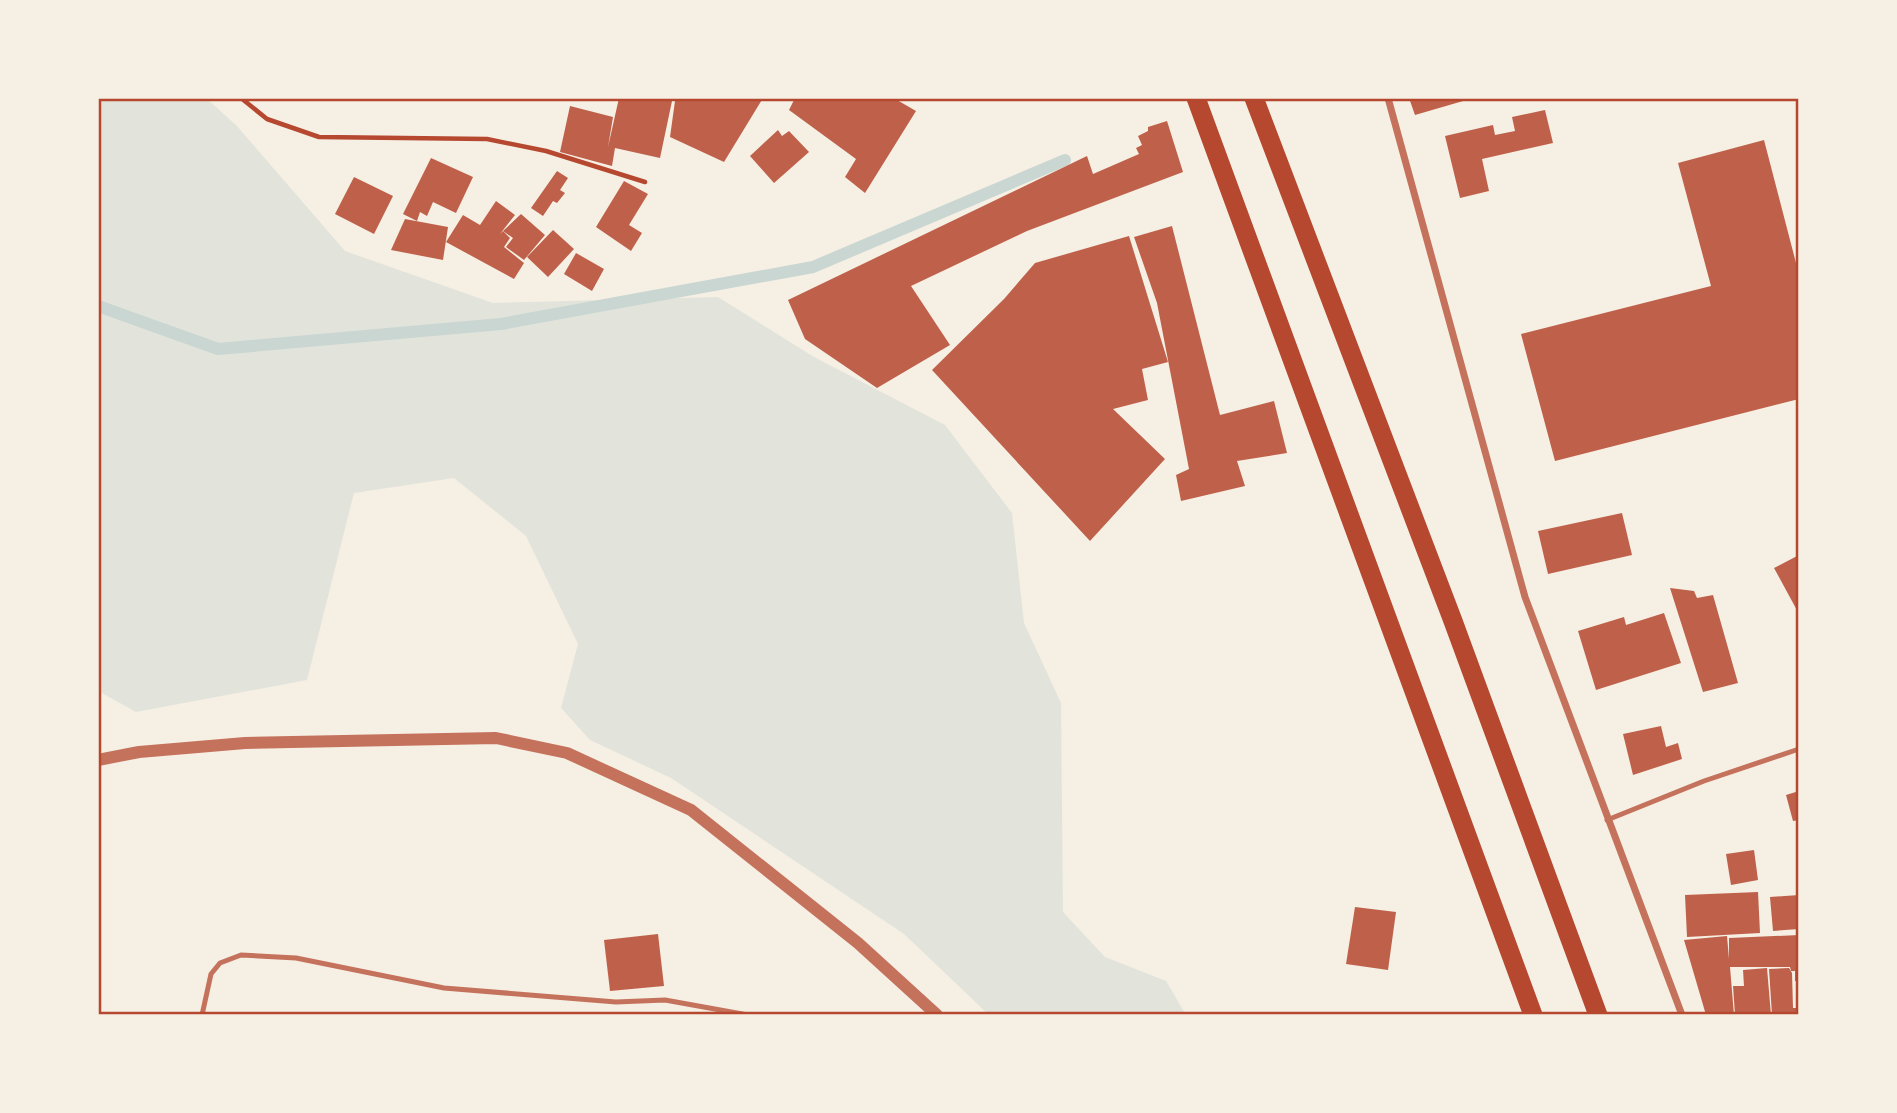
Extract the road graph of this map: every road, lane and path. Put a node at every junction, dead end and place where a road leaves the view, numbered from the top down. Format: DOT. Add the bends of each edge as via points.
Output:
graph roads {
  1 [pos="241,98"];
  2 [pos="1196,98"];
  3 [pos="1254,98"];
  4 [pos="1388,98"];
  5 [pos="645,182"];
  6 [pos="1799,748"];
  7 [pos="98,760"];
  8 [pos="1607,820"];
  9 [pos="202,1015"];
  10 [pos="748,1015"];
  11 [pos="937,1015"];
  12 [pos="1533,1015"];
  13 [pos="1598,1015"];
  14 [pos="1682,1015"];
  1 -- 5 [label="path" via="267,119 319,137 487,139 546,151"];
  2 -- 12 [label="highway"];
  3 -- 13 [label="highway"];
  4 -- 8 [label="street" via="1525,597"];
  6 -- 8 [label="lane"];
  7 -- 11 [label="street" via="245,743 482,738 567,753 691,810 858,943"];
  8 -- 14 [label="street"];
  9 -- 10 [label="lane" via="211,974 219,963 241,955 296,958 444,988 616,1002 665,1000"];
}
